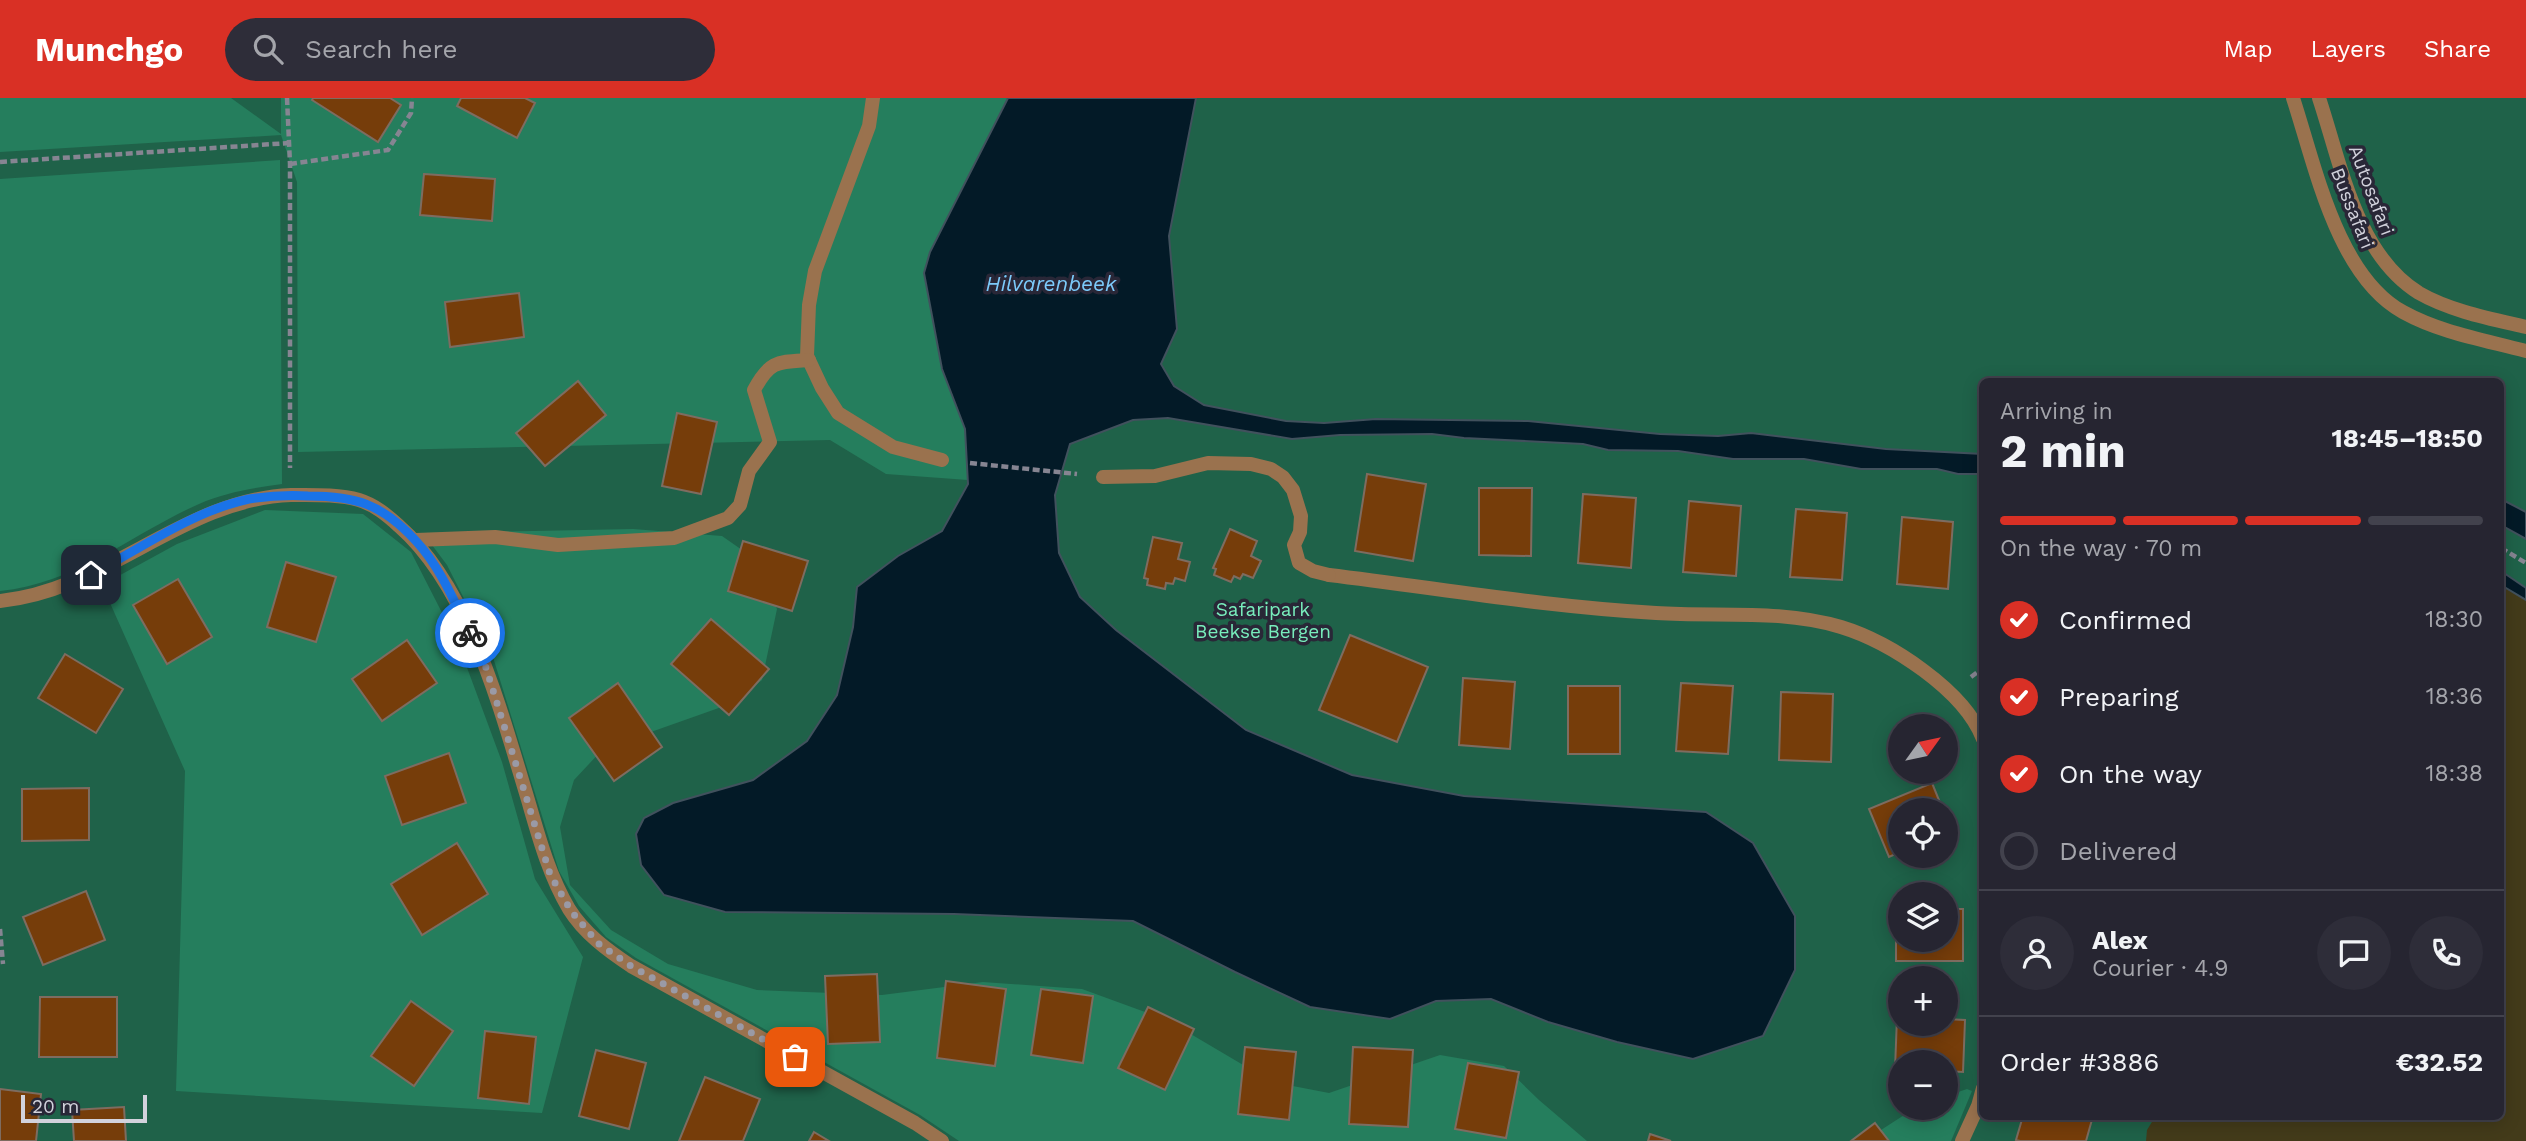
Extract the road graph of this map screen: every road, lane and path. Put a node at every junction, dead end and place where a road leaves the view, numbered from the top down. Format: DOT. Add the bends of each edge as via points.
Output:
graph roads {
  1 [pos="287,98"];
  2 [pos="412,98"];
  3 [pos="873,98"];
  4 [pos="2292,98"];
  5 [pos="2319,98"];
  6 [pos="289,143"];
  7 [pos="0,162"];
  8 [pos="290,164"];
  9 [pos="2526,327"];
  10 [pos="2526,351"];
  11 [pos="809,360"];
  12 [pos="942,460"];
  13 [pos="1103,477"];
  14 [pos="290,495"];
  15 [pos="416,540"];
  16 [pos="2504,550"];
  17 [pos="2526,563"];
  18 [pos="0,601"];
  19 [pos="1979,730"];
  20 [pos="0,929"];
  21 [pos="3,964"];
  22 [pos="1979,1102"];
  23 [pos="942,1141"];
  24 [pos="1962,1141"];
  1 -- 6 [label="path"];
  2 -- 8 [label="path" via="411,113 388,150"];
  3 -- 11 [label="street" via="869,126 815,271 809,305"];
  4 -- 10 [label="street, Bussafari" via="2343,246 2378,294 2402,312 2428,323"];
  5 -- 9 [label="street, Autosafari" via="2359,221 2397,274 2420,293 2453,307"];
  6 -- 7 [label="path"];
  6 -- 8 [label="path"];
  8 -- 14 [label="path"];
  11 -- 12 [label="street" via="838,413 893,447"];
  11 -- 15 [label="street" via="786,360 764,371 754,390 770,442 749,471 740,505 727,518 674,538 558,545 495,537"];
  12 -- 13 [label="path"];
  13 -- 19 [label="street" via="1155,476 1209,463 1271,469 1293,490 1301,516 1294,545 1299,563 1329,575 1490,598 1643,612 1803,617 1844,628 1904,656 1951,691"];
  14 -- 15 [label="street" via="359,500 382,510"];
  14 -- 18 [label="street" via="249,499 199,516 91,575 60,588"];
  15 -- 23 [label="street" via="438,570 483,658 550,874 571,911 599,944"];
  16 -- 17 [label="path"];
  20 -- 21 [label="path"];
  22 -- 24 [label="street"];
}
